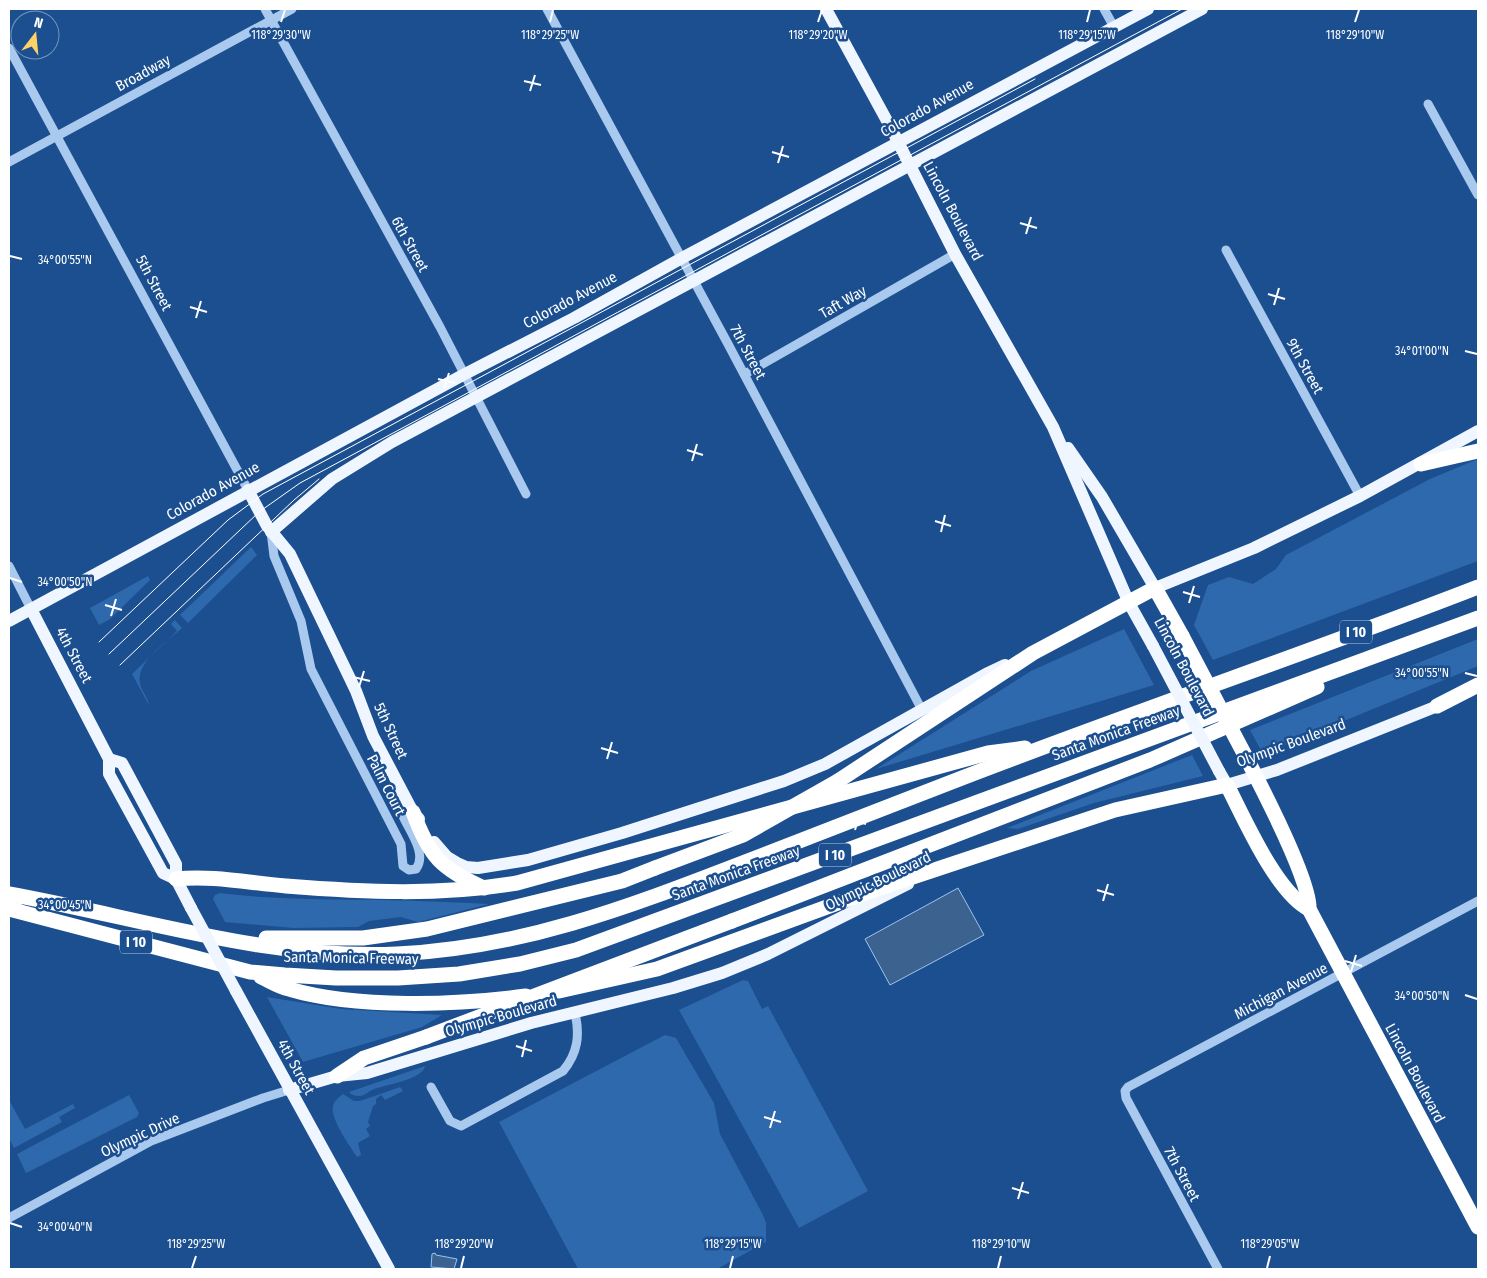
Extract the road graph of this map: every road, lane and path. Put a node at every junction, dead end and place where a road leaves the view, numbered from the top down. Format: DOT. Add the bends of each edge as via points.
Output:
graph roads {
  1 [pos="265,9"];
  2 [pos="292,9"];
  3 [pos="547,9"];
  4 [pos="826,9"];
  5 [pos="1104,9"];
  6 [pos="1148,9"];
  7 [pos="1202,9"];
  8 [pos="271,20"];
  9 [pos="1114,27"];
  10 [pos="9,48"];
  11 [pos="1428,104"];
  12 [pos="56,136"];
  13 [pos="898,142"];
  14 [pos="9,162"];
  15 [pos="909,164"];
  16 [pos="1478,195"];
  17 [pos="1226,250"];
  18 [pos="955,254"];
  19 [pos="682,258"];
  20 [pos="694,280"];
  21 [pos="744,374"];
  22 [pos="463,375"];
  23 [pos="474,397"];
  24 [pos="1053,427"];
  25 [pos="1478,431"];
  26 [pos="1478,451"];
  27 [pos="1421,464"];
  28 [pos="248,490"];
  29 [pos="526,494"];
  30 [pos="1360,496"];
  31 [pos="271,532"];
  32 [pos="9,566"];
  33 [pos="1478,587"];
  34 [pos="1155,588"];
  35 [pos="1129,603"];
  36 [pos="31,609"];
  37 [pos="1478,618"];
  38 [pos="9,621"];
  39 [pos="302,621"];
  40 [pos="1403,647"];
  41 [pos="1033,653"];
  42 [pos="1478,685"];
  43 [pos="1478,691"];
  44 [pos="1437,706"];
  45 [pos="922,710"];
  46 [pos="1049,745"];
  47 [pos="1256,776"];
  48 [pos="399,782"];
  49 [pos="1226,785"];
  50 [pos="413,812"];
  51 [pos="928,874"];
  52 [pos="176,879"];
  53 [pos="485,888"];
  54 [pos="9,894"];
  55 [pos="1478,901"];
  56 [pos="1309,909"];
  57 [pos="15,910"];
  58 [pos="195,933"];
  59 [pos="250,972"];
  60 [pos="1342,974"];
  61 [pos="575,1013"];
  62 [pos="337,1076"];
  63 [pos="432,1087"];
  64 [pos="289,1090"];
  65 [pos="1125,1091"];
  66 [pos="9,1218"];
  67 [pos="1478,1227"];
  68 [pos="389,1269"];
  69 [pos="1218,1269"];
  1 -- 8 [label="street, 6th Street"];
  2 -- 8 [label="street, Broadway"];
  3 -- 19 [label="street, 7th Street"];
  4 -- 13 [label="main road, Lincoln Boulevard"];
  5 -- 9 [label="street"];
  6 -- 9 [label="main road, Colorado Avenue"];
  7 -- 15 [label="main road"];
  8 -- 12 [label="street, Broadway"];
  8 -- 22 [label="street, 6th Street" via="440,327"];
  9 -- 13 [label="main road, Colorado Avenue"];
  10 -- 12 [label="street, 5th Street"];
  11 -- 16 [label="street"];
  12 -- 14 [label="street, Broadway"];
  12 -- 28 [label="street, 5th Street"];
  13 -- 15 [label="main road, Lincoln Boulevard"];
  13 -- 19 [label="main road, Colorado Avenue"];
  15 -- 18 [label="main road, Lincoln Boulevard"];
  15 -- 20 [label="main road"];
  17 -- 30 [label="street, 9th Street"];
  18 -- 21 [label="street, Taft Way"];
  18 -- 24 [label="main road, Lincoln Boulevard"];
  19 -- 20 [label="street, 7th Street"];
  19 -- 22 [label="main road, Colorado Avenue"];
  20 -- 21 [label="street, 7th Street"];
  20 -- 23 [label="main road"];
  21 -- 45 [label="street, 7th Street"];
  22 -- 23 [label="street, 6th Street"];
  22 -- 28 [label="main road, Colorado Avenue"];
  23 -- 29 [label="street, 6th Street"];
  23 -- 31 [label="main road" via="355,463 316,491"];
  24 -- 34 [label="main road, Lincoln Boulevard" via="1102,497"];
  24 -- 35 [label="main road, Lincoln Boulevard"];
  25 -- 27 [label="main road"];
  26 -- 27 [label="highway"];
  27 -- 30 [label="main road"];
  28 -- 31 [label="main road, 5th Street"];
  28 -- 36 [label="main road, Colorado Avenue"];
  30 -- 34 [label="main road" via="1254,548"];
  31 -- 39 [label="street, 5th Street" via="274,556"];
  31 -- 48 [label="main road, 5th Street" via="290,554 356,691 373,736"];
  32 -- 36 [label="street, 4th Street"];
  33 -- 46 [label="highway, Santa Monica Freeway / I 10"];
  34 -- 35 [label="highway"];
  34 -- 47 [label="highway, Lincoln Boulevard, bridge"];
  35 -- 41 [label="highway"];
  35 -- 49 [label="main road, Lincoln Boulevard, bridge"];
  36 -- 38 [label="main road, Colorado Avenue"];
  36 -- 52 [label="main road, 4th Street" via="109,759 122,763 176,864"];
  37 -- 40 [label="highway, Santa Monica Freeway / I 10"];
  39 -- 48 [label="street, Palm Court" via="311,669 401,844 403,866 409,870 416,869 420,858 402,812"];
  40 -- 59 [label="highway, Santa Monica Freeway / I 10" via="576,950 490,970 416,977 336,978"];
  40 -- 62 [label="highway, bridge" via="1150,760 364,1058"];
  41 -- 45 [label="main road" via="986,674"];
  41 -- 58 [label="highway, bridge" via="838,781 743,835 622,881 427,929 364,938 276,939"];
  42 -- 44 [label="highway"];
  43 -- 44 [label="main road, Olympic Boulevard"];
  44 -- 47 [label="main road, Olympic Boulevard"];
  45 -- 50 [label="main road" via="825,764 784,781 567,850 504,865 478,868 457,863 436,846"];
  46 -- 53 [label="highway" via="988,753 518,883"];
  46 -- 58 [label="highway, Santa Monica Freeway / I 10" via="653,897 554,930 507,941 395,954 346,954 288,950"];
  47 -- 49 [label="main road, Olympic Boulevard"];
  47 -- 56 [label="highway, Lincoln Boulevard" via="1302,878 1310,901"];
  48 -- 50 [label="main road, 5th Street"];
  49 -- 51 [label="highway, Olympic Boulevard" via="1115,810"];
  49 -- 56 [label="highway, Lincoln Boulevard" via="1279,878 1294,898"];
  50 -- 53 [label="highway" via="430,850 440,863 452,873"];
  51 -- 59 [label="highway" via="868,892 657,969 568,990 478,1002 370,1001 288,989"];
  51 -- 61 [label="main road, Olympic Boulevard" via="768,954 722,973"];
  52 -- 53 [label="highway" via="199,876 327,889 443,892"];
  52 -- 64 [label="main road, 4th Street, bridge"];
  54 -- 58 [label="highway, Santa Monica Freeway / I 10"];
  55 -- 60 [label="street, Michigan Avenue"];
  56 -- 60 [label="highway, Lincoln Boulevard"];
  57 -- 59 [label="highway, Santa Monica Freeway / I 10"];
  60 -- 65 [label="street, Michigan Avenue" via="1130,1085"];
  60 -- 67 [label="highway, Lincoln Boulevard"];
  61 -- 62 [label="main road, Olympic Boulevard" via="531,1023 367,1073"];
  61 -- 63 [label="street" via="579,1031 577,1045 572,1060 563,1070 460,1126 450,1121"];
  62 -- 64 [label="main road, Olympic Boulevard"];
  64 -- 66 [label="street, Olympic Drive" via="151,1141"];
  64 -- 68 [label="main road, 4th Street"];
  65 -- 69 [label="street, 7th Street"];
}
